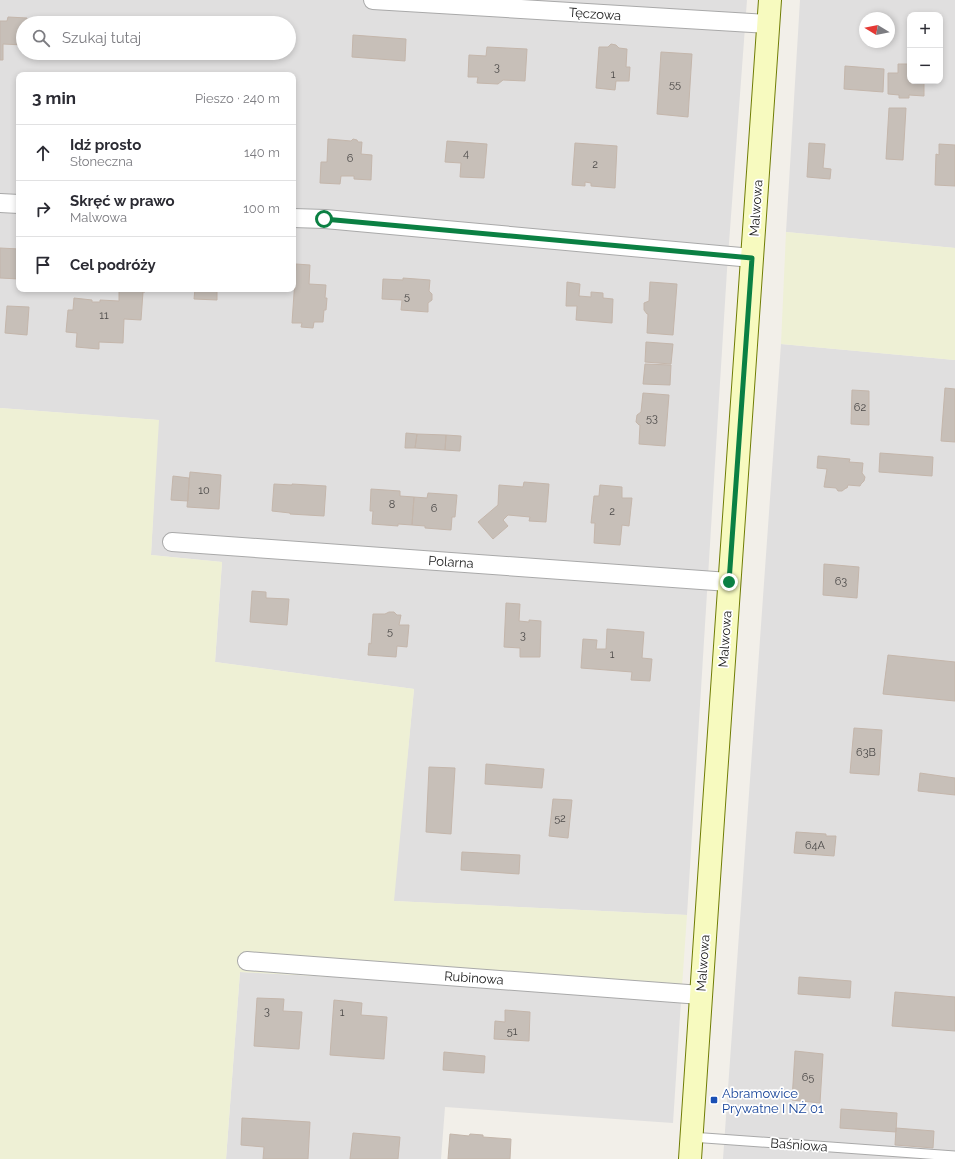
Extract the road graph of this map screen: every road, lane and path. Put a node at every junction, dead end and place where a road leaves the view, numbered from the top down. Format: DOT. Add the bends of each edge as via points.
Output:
graph roads {
  1 [pos="373,0"];
  2 [pos="770,0"];
  3 [pos="768,24"];
  4 [pos="0,203"];
  5 [pos="16,204"];
  6 [pos="296,218"];
  7 [pos="752,258"];
  8 [pos="172,542"];
  9 [pos="729,582"];
  10 [pos="247,961"];
  11 [pos="701,995"];
  12 [pos="691,1137"];
  13 [pos="955,1156"];
  14 [pos="690,1159"];
  1 -- 3 [label="street, Tęczowa"];
  2 -- 3 [label="street, Malwowa"];
  3 -- 7 [label="street, Malwowa"];
  4 -- 5 [label="street"];
  6 -- 7 [label="street"];
  7 -- 9 [label="street, Malwowa"];
  8 -- 9 [label="street, Polarna"];
  9 -- 11 [label="street, Malwowa"];
  10 -- 11 [label="street, Rubinowa"];
  11 -- 12 [label="street, Malwowa"];
  12 -- 13 [label="lane, Baśniowa"];
  12 -- 14 [label="street, Malwowa"];
}
